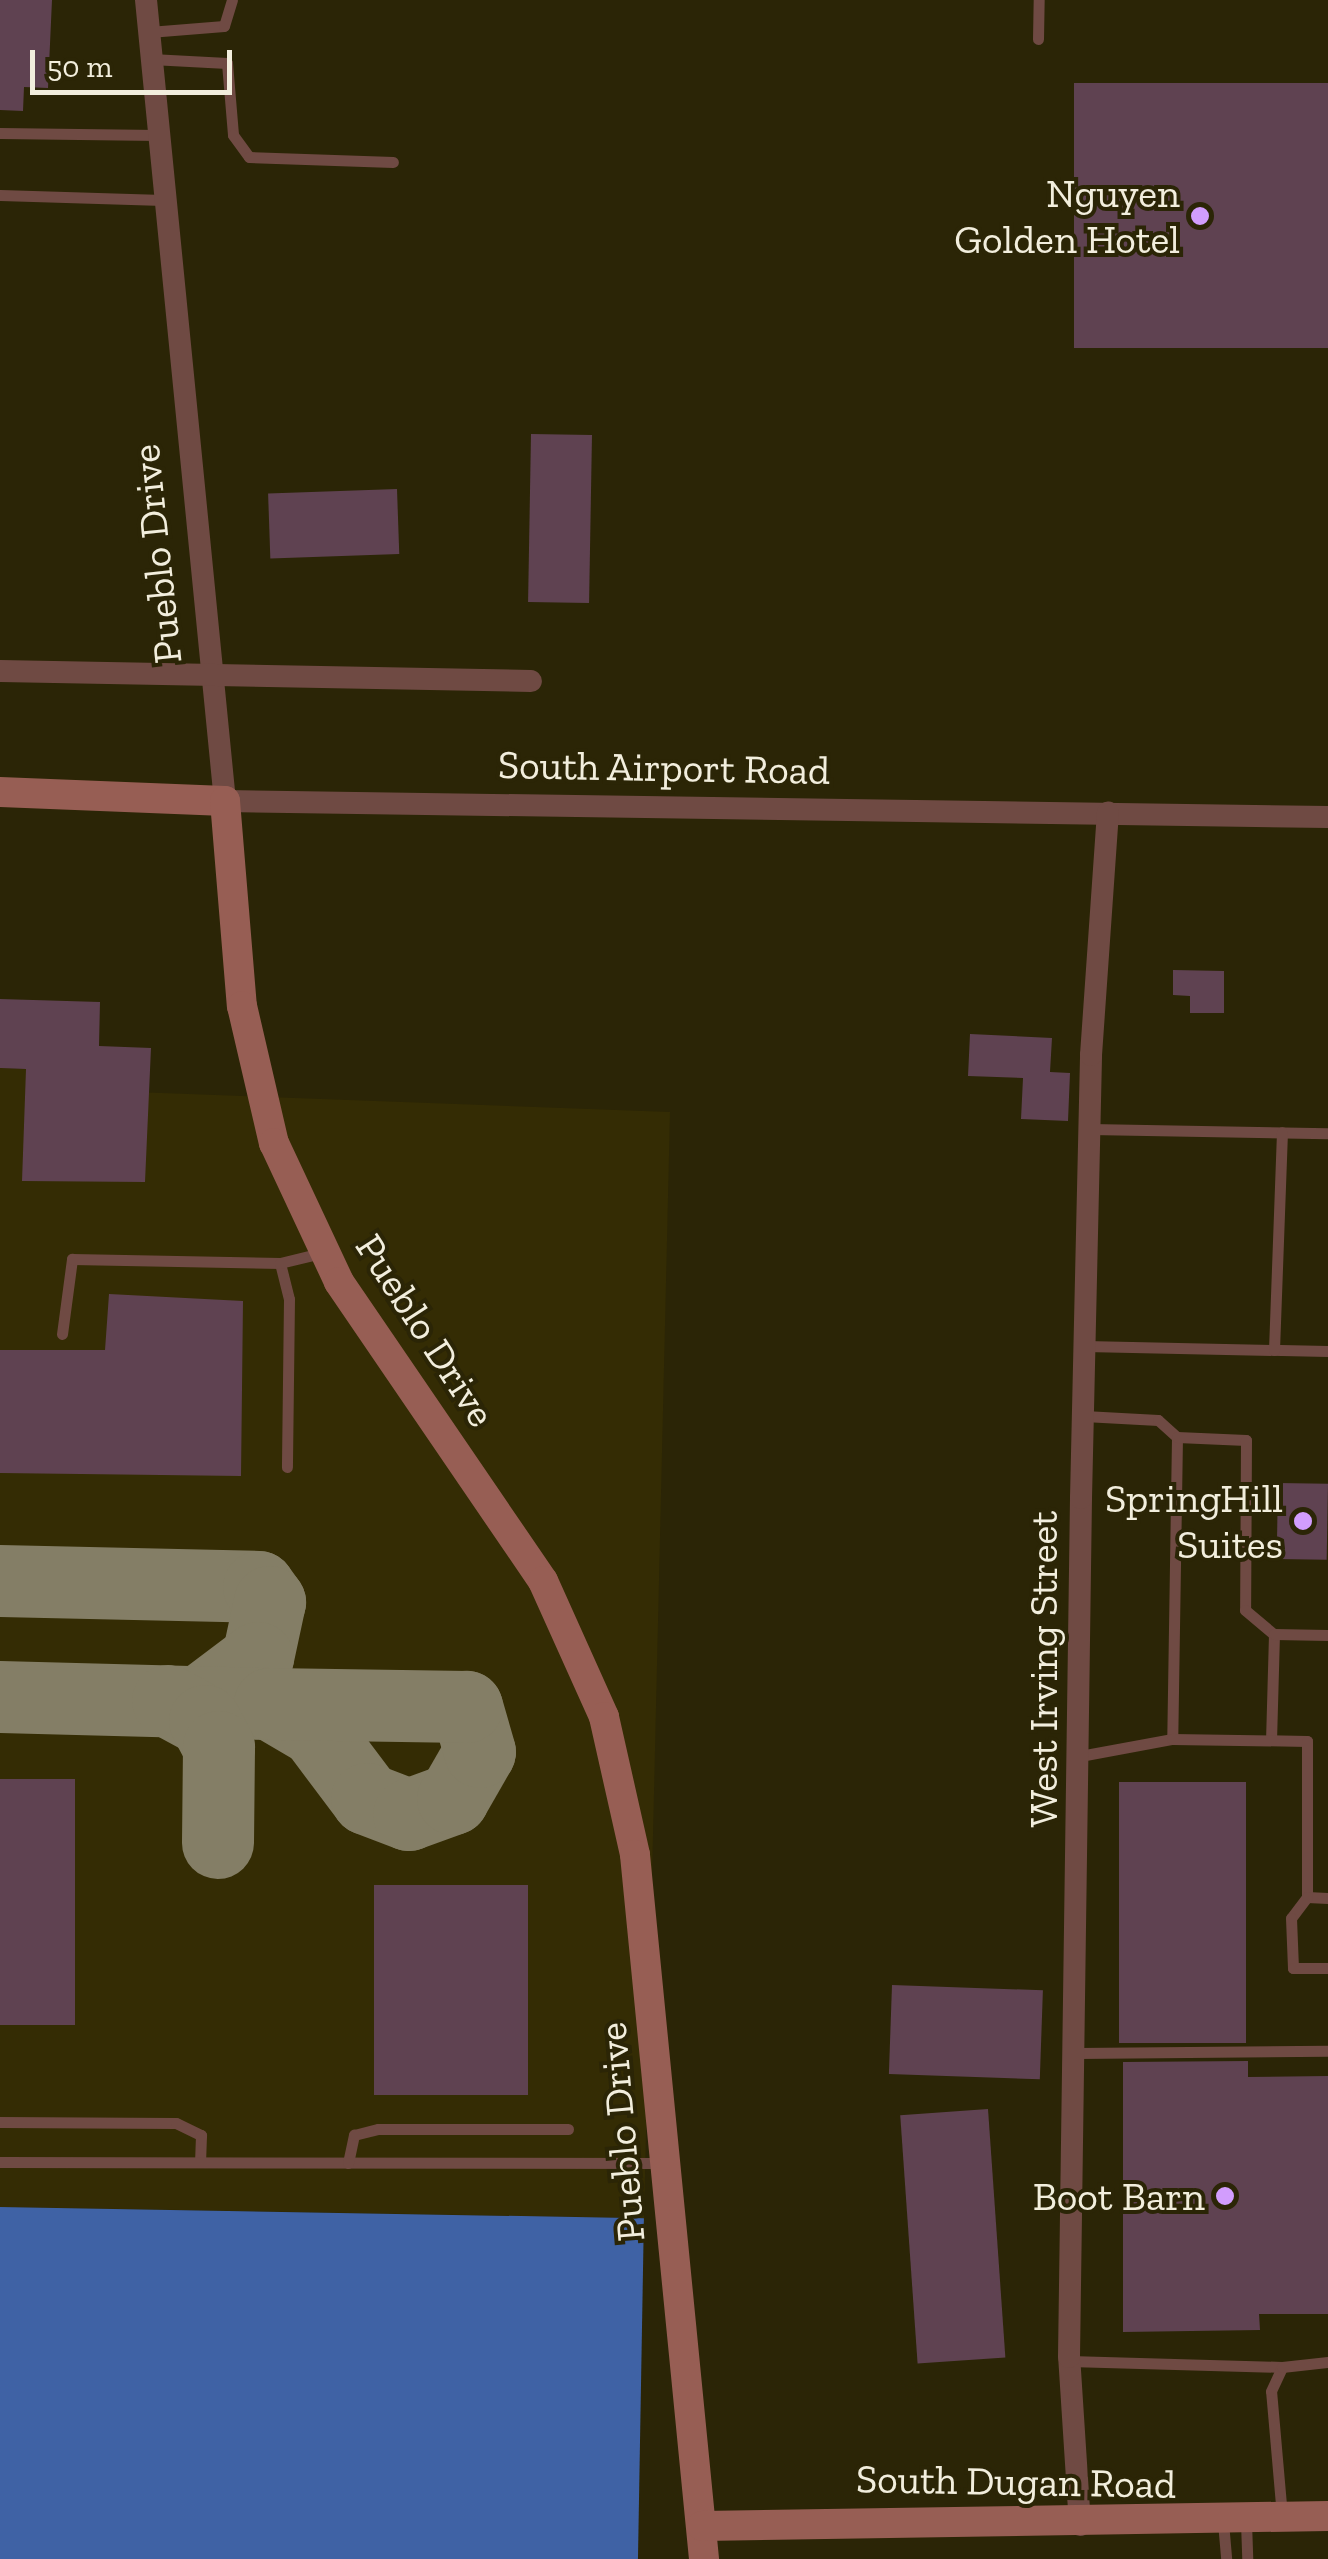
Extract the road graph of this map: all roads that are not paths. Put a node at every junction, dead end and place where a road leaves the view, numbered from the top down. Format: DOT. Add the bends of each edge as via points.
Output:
graph roads {
  1 [pos="146,0"];
  2 [pos="232,0"];
  3 [pos="1039,0"];
  4 [pos="149,32"];
  5 [pos="1038,40"];
  6 [pos="151,58"];
  7 [pos="0,133"];
  8 [pos="158,135"];
  9 [pos="393,162"];
  10 [pos="0,195"];
  11 [pos="163,200"];
  12 [pos="0,671"];
  13 [pos="208,674"];
  14 [pos="531,681"];
  15 [pos="0,792"];
  16 [pos="226,801"];
  17 [pos="1108,813"];
  18 [pos="1328,818"];
  19 [pos="1090,1129"];
  20 [pos="1282,1132"];
  21 [pos="1328,1133"];
  22 [pos="325,1252"];
  23 [pos="280,1264"];
  24 [pos="62,1334"];
  25 [pos="1085,1346"];
  26 [pos="1274,1350"];
  27 [pos="1328,1351"];
  28 [pos="1084,1416"];
  29 [pos="1176,1438"];
  30 [pos="287,1467"];
  31 [pos="1274,1634"];
  32 [pos="1328,1635"];
  33 [pos="1172,1739"];
  34 [pos="1272,1739"];
  35 [pos="1080,1756"];
  36 [pos="1307,1897"];
  37 [pos="1328,1898"];
  38 [pos="1328,1968"];
  39 [pos="1328,2051"];
  40 [pos="1077,2054"];
  41 [pos="0,2122"];
  42 [pos="568,2130"];
  43 [pos="0,2162"];
  44 [pos="200,2162"];
  45 [pos="348,2163"];
  46 [pos="664,2163"];
  47 [pos="1069,2361"];
  48 [pos="1328,2362"];
  49 [pos="1282,2367"];
  50 [pos="1282,2520"];
  51 [pos="1327,2521"];
  52 [pos="1235,2522"];
  53 [pos="1080,2525"];
  54 [pos="702,2526"];
  55 [pos="704,2559"];
  56 [pos="1226,2559"];
  57 [pos="1247,2559"];
  1 -- 4 [label="street, Pueblo Drive"];
  2 -- 4 [label="lane" via="224,26"];
  3 -- 5 [label="lane"];
  4 -- 6 [label="street, Pueblo Drive"];
  6 -- 8 [label="street, Pueblo Drive"];
  6 -- 9 [label="lane" via="226,63 233,135 249,157"];
  7 -- 8 [label="lane"];
  8 -- 11 [label="street, Pueblo Drive"];
  10 -- 11 [label="lane"];
  11 -- 13 [label="street, Pueblo Drive"];
  12 -- 13 [label="street"];
  13 -- 14 [label="street"];
  13 -- 16 [label="street, Pueblo Drive"];
  15 -- 16 [label="street, South Airport Road"];
  16 -- 17 [label="street, South Airport Road"];
  16 -- 22 [label="street, Pueblo Drive" via="242,1006 274,1143"];
  17 -- 18 [label="street, South Airport Road"];
  17 -- 19 [label="street, West Irving Street"];
  19 -- 20 [label="lane"];
  19 -- 25 [label="street, West Irving Street"];
  20 -- 21 [label="lane"];
  20 -- 26 [label="lane"];
  22 -- 23 [label="lane"];
  22 -- 46 [label="street, Pueblo Drive" via="543,1581 604,1718 635,1855"];
  23 -- 24 [label="lane" via="72,1259"];
  23 -- 30 [label="lane" via="289,1299"];
  25 -- 26 [label="lane"];
  25 -- 28 [label="street, West Irving Street"];
  26 -- 27 [label="lane"];
  28 -- 29 [label="lane" via="1158,1420"];
  28 -- 35 [label="street, West Irving Street"];
  29 -- 31 [label="lane" via="1246,1440 1245,1610"];
  29 -- 33 [label="lane"];
  31 -- 32 [label="lane"];
  31 -- 34 [label="lane"];
  33 -- 34 [label="lane"];
  33 -- 35 [label="lane"];
  34 -- 36 [label="lane" via="1307,1741"];
  35 -- 40 [label="street, West Irving Street"];
  36 -- 37 [label="lane"];
  36 -- 38 [label="lane" via="1291,1918 1293,1968"];
  39 -- 40 [label="lane"];
  40 -- 47 [label="street, West Irving Street"];
  41 -- 44 [label="lane" via="176,2122 200,2135"];
  42 -- 45 [label="lane" via="378,2128 354,2135"];
  43 -- 44 [label="lane"];
  44 -- 45 [label="lane"];
  45 -- 46 [label="lane"];
  46 -- 54 [label="street, Pueblo Drive"];
  47 -- 49 [label="lane"];
  47 -- 53 [label="street, West Irving Street"];
  48 -- 49 [label="lane"];
  49 -- 50 [label="lane" via="1271,2390"];
  50 -- 51 [label="street, South Dugan Road"];
  50 -- 52 [label="street, South Dugan Road"];
  52 -- 53 [label="street, South Dugan Road"];
  52 -- 56 [label="lane"];
  52 -- 57 [label="lane"];
  53 -- 54 [label="street, South Dugan Road" via="869,2518"];
  54 -- 55 [label="street, Pueblo Drive"];
}
